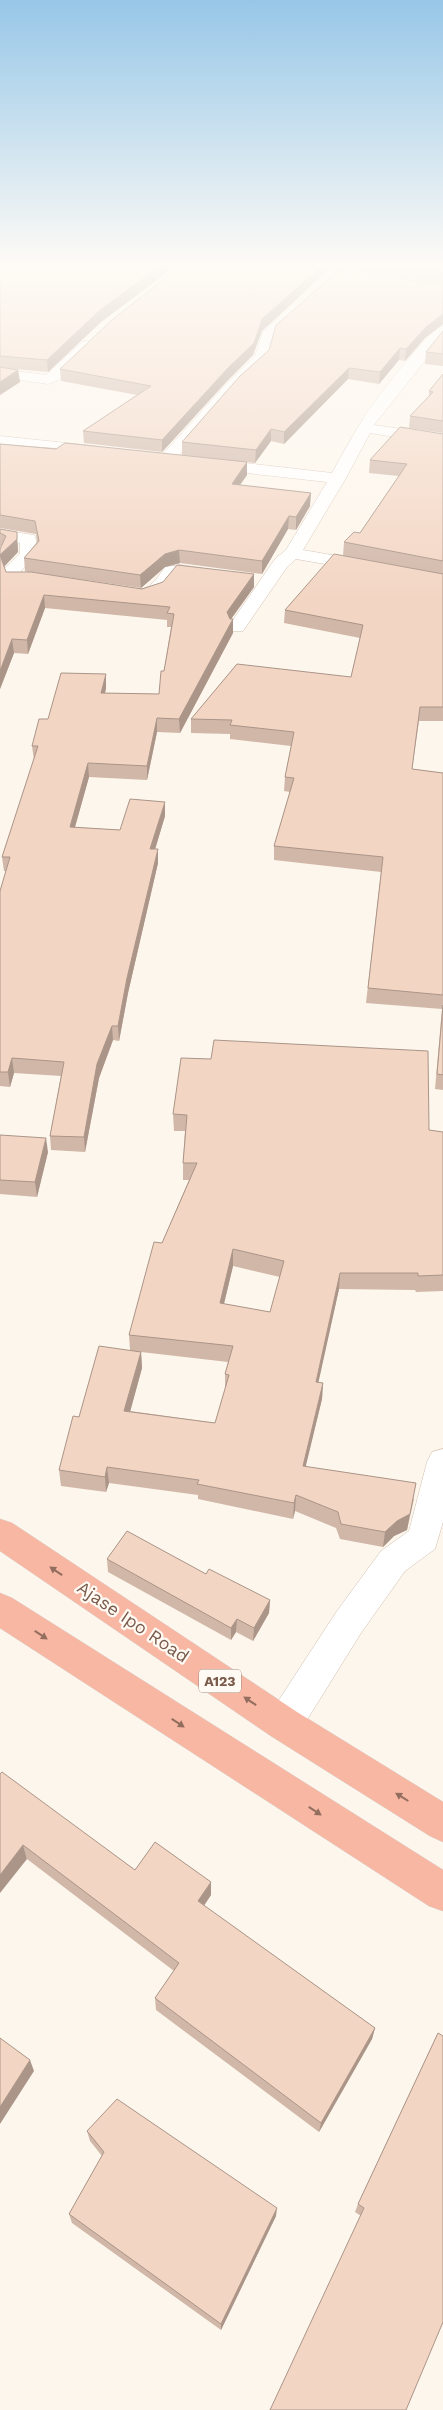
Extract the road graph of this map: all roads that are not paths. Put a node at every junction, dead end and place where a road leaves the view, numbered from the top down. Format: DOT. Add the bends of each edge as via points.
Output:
graph roads {
  1 [pos="31,377"];
  2 [pos="53,377"];
  3 [pos="241,377"];
  4 [pos="404,377"];
  5 [pos="366,428"];
  6 [pos="443,440"];
  7 [pos="0,441"];
  8 [pos="109,452"];
  9 [pos="148,456"];
  10 [pos="168,458"];
  11 [pos="338,478"];
  12 [pos="0,535"];
  13 [pos="292,554"];
  14 [pos="379,568"];
  15 [pos="229,576"];
  16 [pos="248,579"];
  17 [pos="60,582"];
  18 [pos="268,582"];
  19 [pos="115,592"];
  20 [pos="236,627"];
  21 [pos="443,1462"];
  22 [pos="0,1533"];
  23 [pos="0,1609"];
  24 [pos="284,1724"];
  25 [pos="443,1823"];
  26 [pos="443,1892"];
  1 -- 2 [label="street" via="48,380"];
  3 -- 10 [label="street"];
  4 -- 5 [label="street"];
  5 -- 6 [label="street"];
  5 -- 11 [label="street"];
  7 -- 8 [label="street"];
  9 -- 10 [label="street"];
  10 -- 11 [label="street"];
  11 -- 13 [label="street"];
  12 -- 17 [label="street" via="28,539 29,554 12,570 13,579"];
  13 -- 14 [label="street"];
  13 -- 18 [label="street"];
  15 -- 19 [label="street" via="171,571 157,590 143,596"];
  16 -- 18 [label="street"];
  18 -- 20 [label="street"];
  21 -- 24 [label="street" via="423,1539 393,1561 349,1622"];
  24 -- 22 [label="highway, Ajase Ipo Road / A123, one-way"];
  23 -- 26 [label="highway, one-way"];
  25 -- 24 [label="highway, Ajase Ipo Road / A123, one-way"];
}
